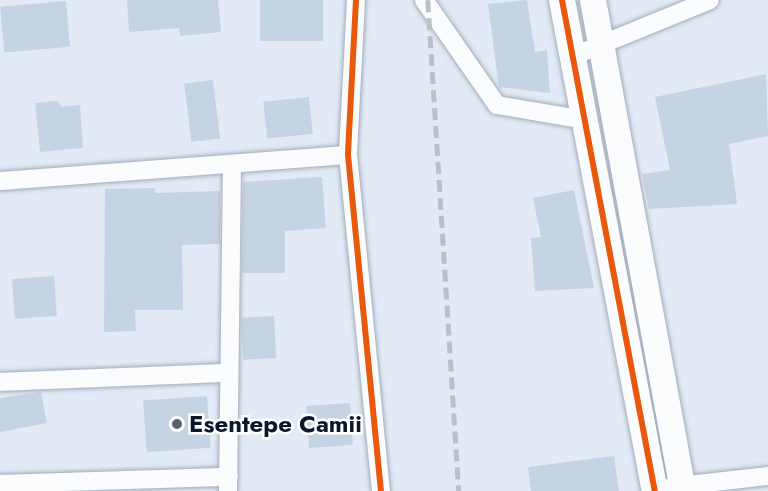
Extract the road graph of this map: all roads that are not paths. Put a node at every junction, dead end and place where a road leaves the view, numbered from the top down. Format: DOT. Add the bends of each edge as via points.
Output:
graph roads {
  1 [pos="356,0"];
  2 [pos="424,0"];
  3 [pos="562,0"];
  4 [pos="593,0"];
  5 [pos="710,0"];
  6 [pos="601,48"];
  7 [pos="571,57"];
  8 [pos="585,120"];
  9 [pos="348,155"];
  10 [pos="232,165"];
  11 [pos="0,181"];
  12 [pos="227,373"];
  13 [pos="0,382"];
  14 [pos="768,476"];
  15 [pos="0,484"];
  16 [pos="229,484"];
  17 [pos="683,488"];
  18 [pos="655,490"];
  19 [pos="381,491"];
  1 -- 9 [label="street"];
  2 -- 8 [label="street" via="497,105"];
  3 -- 7 [label="street"];
  4 -- 6 [label="street"];
  5 -- 6 [label="street"];
  6 -- 7 [label="street"];
  6 -- 17 [label="street"];
  7 -- 8 [label="street"];
  8 -- 18 [label="street"];
  9 -- 10 [label="street"];
  9 -- 19 [label="street"];
  10 -- 11 [label="street"];
  10 -- 12 [label="street"];
  12 -- 13 [label="street"];
  12 -- 16 [label="street"];
  14 -- 17 [label="street"];
  15 -- 16 [label="street"];
  17 -- 18 [label="street"];
}
